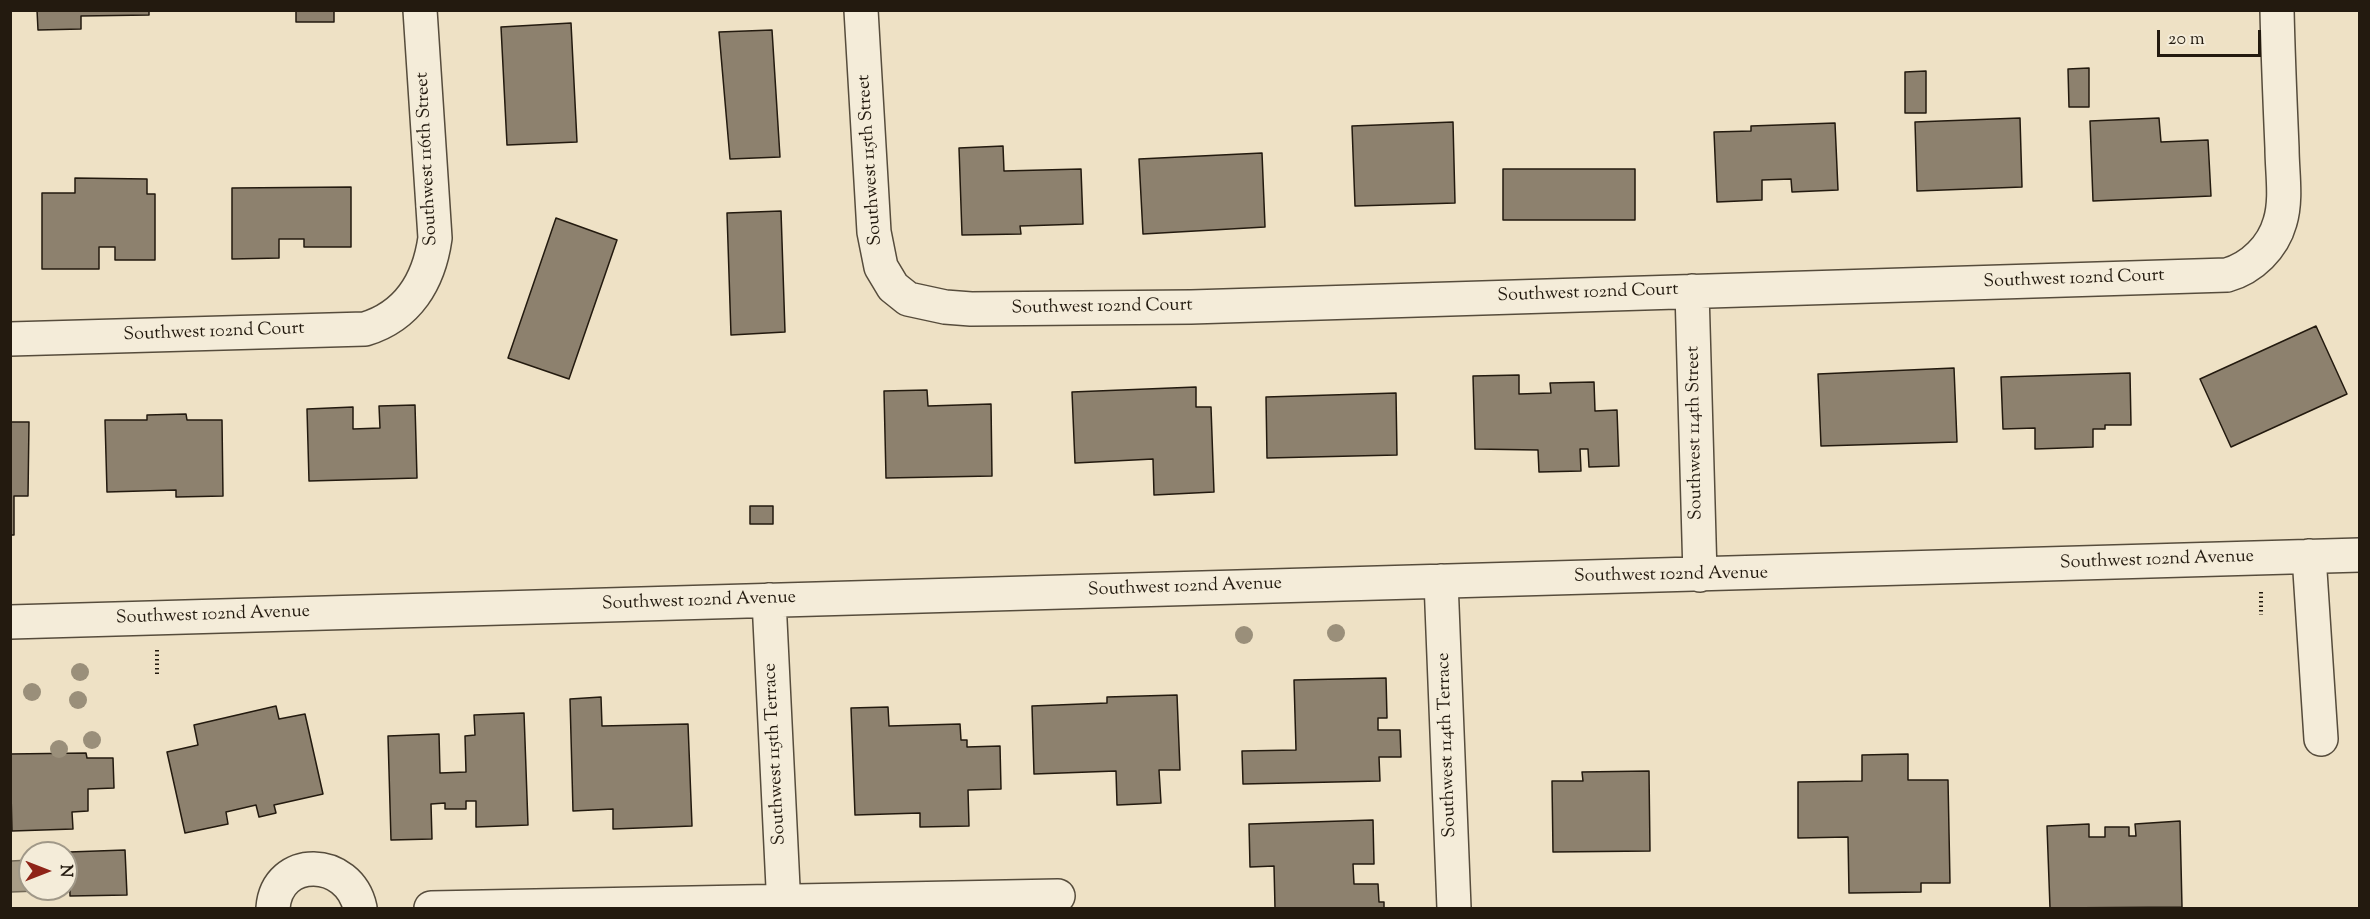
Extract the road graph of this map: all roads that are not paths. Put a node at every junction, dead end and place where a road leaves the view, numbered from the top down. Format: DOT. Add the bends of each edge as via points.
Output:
graph roads {
  1 [pos="420,10"];
  2 [pos="861,10"];
  3 [pos="2277,10"];
  4 [pos="1692,291"];
  5 [pos="908,298"];
  6 [pos="410,302"];
  7 [pos="10,339"];
  8 [pos="2360,555"];
  9 [pos="2309,556"];
  10 [pos="1700,575"];
  11 [pos="1441,581"];
  12 [pos="769,600"];
  13 [pos="10,622"];
  14 [pos="2322,739"];
  15 [pos="1058,896"];
  16 [pos="784,905"];
  17 [pos="273,909"];
  18 [pos="360,909"];
  19 [pos="431,909"];
  20 [pos="1454,909"];
  1 -- 6 [label="street, Southwest 116th Street" via="435,238 427,274"];
  2 -- 5 [label="street, Southwest 115th Street" via="876,250 893,286"];
  3 -- 4 [label="street, Southwest 102nd Court" via="2283,206 2275,235 2244,268 2227,275"];
  4 -- 5 [label="street, Southwest 102nd Court" via="997,310 945,307"];
  4 -- 10 [label="street, Southwest 114th Street"];
  6 -- 7 [label="street, Southwest 102nd Court" via="389,319 365,329"];
  8 -- 9 [label="street, Southwest 102nd Avenue"];
  9 -- 10 [label="street, Southwest 102nd Avenue"];
  9 -- 14 [label="street"];
  10 -- 11 [label="street, Southwest 102nd Avenue"];
  11 -- 12 [label="street, Southwest 102nd Avenue"];
  11 -- 20 [label="street, Southwest 114th Terrace"];
  12 -- 13 [label="street, Southwest 102nd Avenue"];
  12 -- 16 [label="street, Southwest 115th Terrace"];
  15 -- 16 [label="street"];
  16 -- 19 [label="street"];
  17 -- 18 [label="street" via="278,890 288,879 313,868 339,875 357,896"];
}
